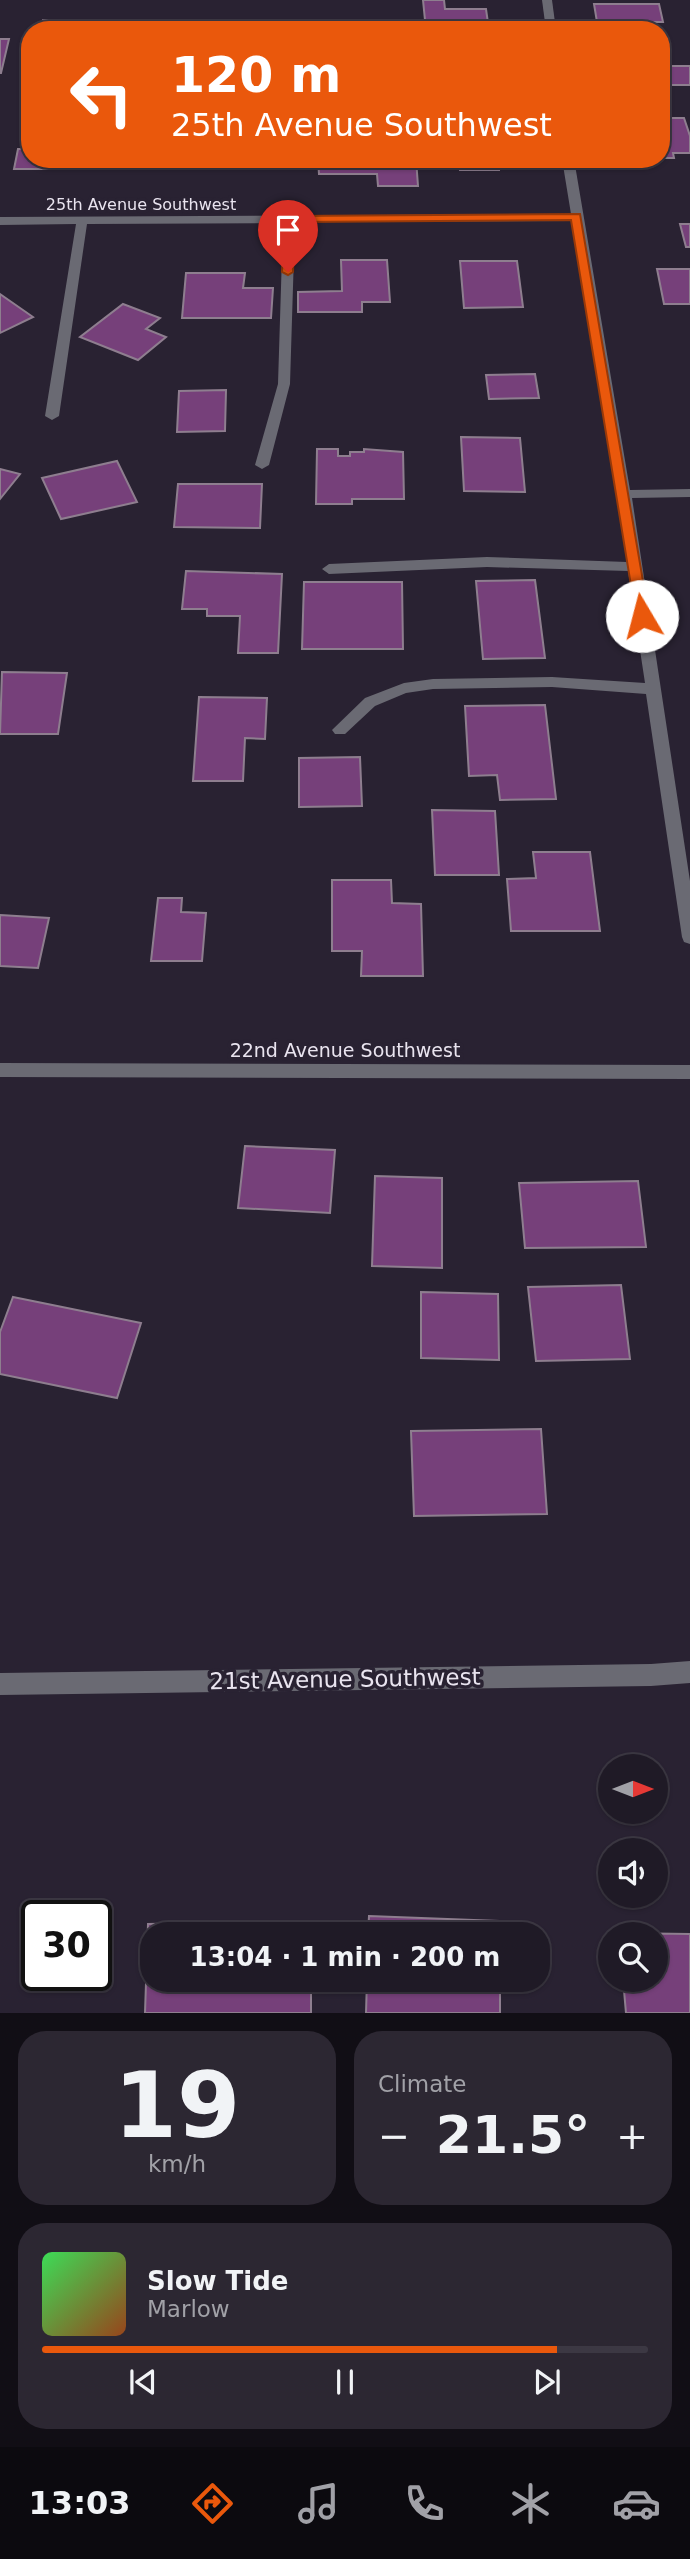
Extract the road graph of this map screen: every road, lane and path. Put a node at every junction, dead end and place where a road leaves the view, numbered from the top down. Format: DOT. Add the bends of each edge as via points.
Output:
graph roads {
  1 [pos="547,0"];
  2 [pos="550,21"];
  3 [pos="569,168"];
  4 [pos="576,217"];
  5 [pos="289,219"];
  6 [pos="82,220"];
  7 [pos="0,221"];
  8 [pos="52,416"];
  9 [pos="262,465"];
  10 [pos="624,494"];
  11 [pos="690,494"];
  12 [pos="635,567"];
  13 [pos="329,569"];
  14 [pos="653,689"];
  15 [pos="340,730"];
  16 [pos="690,937"];
  17 [pos="0,1070"];
  18 [pos="690,1072"];
  19 [pos="690,1672"];
  20 [pos="0,1684"];
  1 -- 2 [label="street"];
  3 -- 4 [label="street"];
  4 -- 5 [label="street, 25th Avenue Southwest"];
  4 -- 10 [label="street"];
  5 -- 6 [label="street, 25th Avenue Southwest"];
  5 -- 9 [label="street" via="284,384"];
  6 -- 7 [label="street, 25th Avenue Southwest"];
  6 -- 8 [label="street"];
  10 -- 11 [label="street"];
  10 -- 12 [label="street"];
  12 -- 13 [label="street" via="488,562"];
  12 -- 14 [label="street"];
  14 -- 15 [label="street" via="552,682 433,684 404,688 370,702"];
  14 -- 16 [label="street"];
  17 -- 18 [label="street, 22nd Avenue Southwest"];
  19 -- 20 [label="street, 21st Avenue Southwest"];
}
